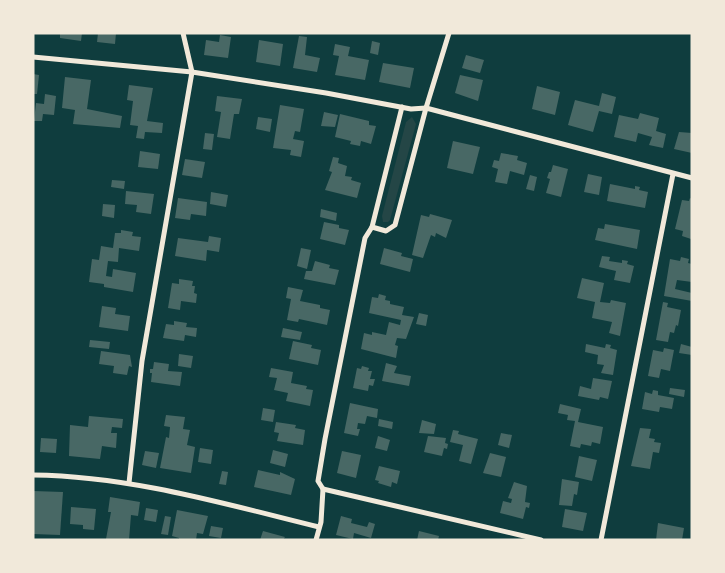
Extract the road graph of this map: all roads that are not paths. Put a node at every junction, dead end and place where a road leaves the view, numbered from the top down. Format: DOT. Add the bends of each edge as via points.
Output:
graph roads {
  1 [pos="183,33"];
  2 [pos="450,33"];
  3 [pos="33,57"];
  4 [pos="192,72"];
  5 [pos="402,107"];
  6 [pos="426,108"];
  7 [pos="674,174"];
  8 [pos="692,178"];
  9 [pos="372,228"];
  10 [pos="33,474"];
  11 [pos="129,483"];
  12 [pos="323,489"];
  13 [pos="319,527"];
  14 [pos="316,540"];
  15 [pos="541,540"];
  16 [pos="601,540"];
  1 -- 4 [label="street"];
  2 -- 6 [label="street"];
  3 -- 4 [label="street"];
  4 -- 5 [label="street"];
  4 -- 11 [label="street" via="142,361"];
  5 -- 6 [label="street"];
  5 -- 9 [label="street"];
  6 -- 7 [label="street"];
  6 -- 9 [label="street" via="395,225 386,231"];
  7 -- 8 [label="street"];
  7 -- 16 [label="street"];
  9 -- 12 [label="street" via="365,238 325,439 318,481"];
  10 -- 11 [label="street"];
  11 -- 13 [label="street"];
  12 -- 13 [label="street"];
  12 -- 15 [label="street"];
  13 -- 14 [label="street"];
}
